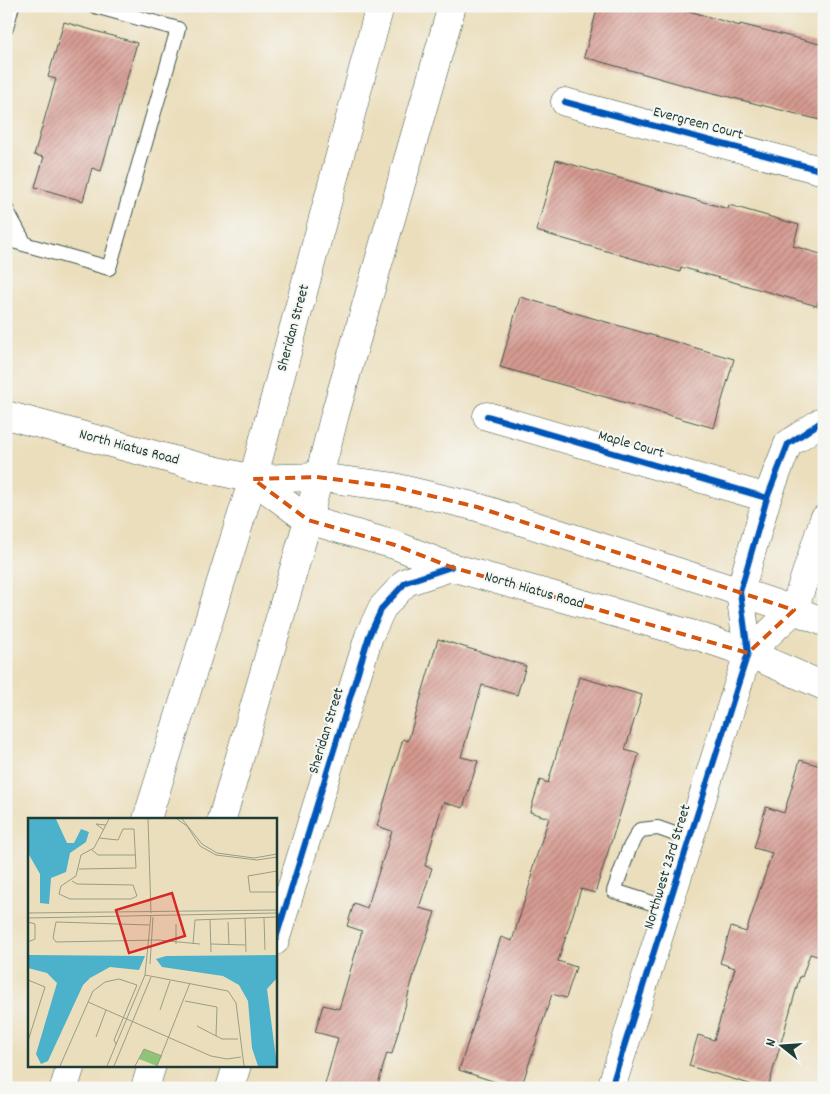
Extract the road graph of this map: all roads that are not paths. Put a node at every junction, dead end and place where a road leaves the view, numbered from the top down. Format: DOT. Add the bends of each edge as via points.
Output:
graph roads {
  1 [pos="12,6"];
  2 [pos="95,6"];
  3 [pos="380,6"];
  4 [pos="452,6"];
  5 [pos="6,28"];
  6 [pos="565,102"];
  7 [pos="824,171"];
  8 [pos="6,209"];
  9 [pos="6,239"];
  10 [pos="25,244"];
  11 [pos="6,415"];
  12 [pos="487,416"];
  13 [pos="824,420"];
  14 [pos="318,477"];
  15 [pos="253,479"];
  16 [pos="767,498"];
  17 [pos="824,519"];
  18 [pos="308,520"];
  19 [pos="451,567"];
  20 [pos="740,592"];
  21 [pos="794,610"];
  22 [pos="824,622"];
  23 [pos="748,653"];
  24 [pos="824,686"];
  25 [pos="148,818"];
  26 [pos="222,818"];
  27 [pos="690,839"];
  28 [pos="668,908"];
  29 [pos="276,938"];
  30 [pos="71,1066"];
  31 [pos="152,1066"];
  32 [pos="237,1066"];
  33 [pos="64,1088"];
  34 [pos="145,1088"];
  35 [pos="230,1088"];
  36 [pos="611,1088"];
  1 -- 5 [label="lane"];
  2 -- 10 [label="lane" via="178,29 109,268"];
  3 -- 15 [label="main road, Sheridan Street"];
  4 -- 14 [label="main road"];
  6 -- 7 [label="main road, Evergreen Court"];
  8 -- 10 [label="lane"];
  9 -- 10 [label="lane"];
  11 -- 15 [label="main road, North Hiatus Road"];
  12 -- 16 [label="main road, Maple Court"];
  13 -- 16 [label="main road" via="788,444"];
  14 -- 15 [label="main road, North Hiatus Road"];
  14 -- 18 [label="main road"];
  14 -- 20 [label="main road, North Hiatus Road" via="390,486 477,507"];
  15 -- 18 [label="main road, North Hiatus Road"];
  15 -- 25 [label="main road, Sheridan Street"];
  16 -- 20 [label="main road"];
  17 -- 21 [label="main road"];
  18 -- 19 [label="main road, North Hiatus Road" via="395,545"];
  18 -- 26 [label="main road"];
  19 -- 23 [label="main road, North Hiatus Road"];
  19 -- 29 [label="main road, Sheridan Street" via="406,582 382,608 369,636"];
  20 -- 21 [label="main road, North Hiatus Road"];
  20 -- 23 [label="main road"];
  21 -- 22 [label="main road, North Hiatus Road"];
  21 -- 23 [label="main road"];
  23 -- 24 [label="main road, North Hiatus Road"];
  23 -- 27 [label="main road, Northwest 23rd Street"];
  27 -- 28 [label="main road, Northwest 23rd Street"];
  27 -- 28 [label="lane" via="658,828 640,830 629,849 614,890"];
  28 -- 36 [label="main road, Northwest 23rd Street"];
  30 -- 33 [label="main road"];
  31 -- 34 [label="main road"];
  32 -- 35 [label="main road"];
}
